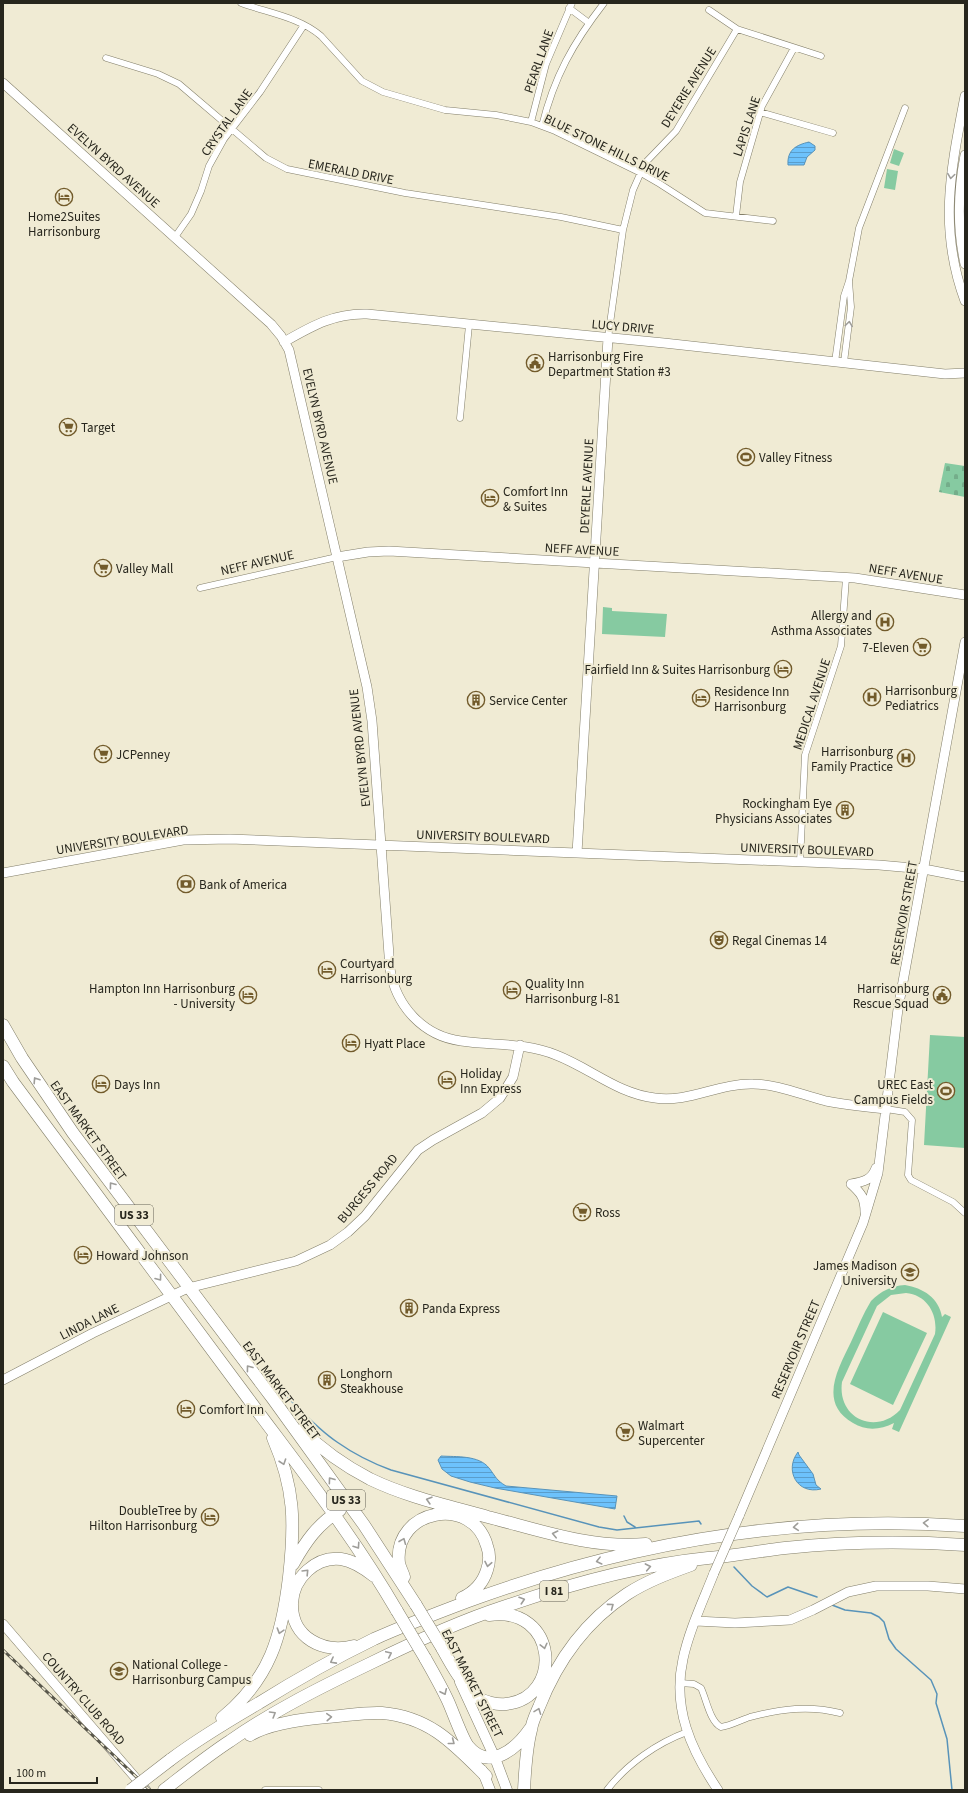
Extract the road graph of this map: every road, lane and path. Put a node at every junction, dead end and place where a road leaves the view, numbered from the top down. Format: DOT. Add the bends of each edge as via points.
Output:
graph roads {
  1 [pos="241,3"];
  2 [pos="604,3"];
  3 [pos="571,6"];
  4 [pos="709,10"];
  5 [pos="589,23"];
  6 [pos="304,25"];
  7 [pos="737,29"];
  8 [pos="794,48"];
  9 [pos="821,56"];
  10 [pos="106,58"];
  11 [pos="3,83"];
  12 [pos="965,96"];
  13 [pos="905,108"];
  14 [pos="760,112"];
  15 [pos="531,122"];
  16 [pos="542,126"];
  17 [pos="232,128"];
  18 [pos="833,133"];
  19 [pos="954,152"];
  20 [pos="965,154"];
  21 [pos="641,173"];
  22 [pos="736,216"];
  23 [pos="773,221"];
  24 [pos="623,230"];
  25 [pos="175,237"];
  26 [pos="965,264"];
  27 [pos="965,301"];
  28 [pos="469,325"];
  29 [pos="608,338"];
  30 [pos="284,342"];
  31 [pos="840,362"];
  32 [pos="965,373"];
  33 [pos="460,418"];
  34 [pos="337,557"];
  35 [pos="595,563"];
  36 [pos="846,578"];
  37 [pos="200,588"];
  38 [pos="965,595"];
  39 [pos="965,642"];
  40 [pos="381,845"];
  41 [pos="577,853"];
  42 [pos="800,862"];
  43 [pos="924,869"];
  44 [pos="3,873"];
  45 [pos="965,877"];
  46 [pos="3,1025"];
  47 [pos="520,1045"];
  48 [pos="3,1066"];
  49 [pos="33,1108"];
  50 [pos="886,1109"];
  51 [pos="73,1133"];
  52 [pos="60,1144"];
  53 [pos="880,1158"];
  54 [pos="98,1167"];
  55 [pos="965,1214"];
  56 [pos="864,1220"];
  57 [pos="188,1288"];
  58 [pos="172,1295"];
  59 [pos="3,1380"];
  60 [pos="273,1399"];
  61 [pos="268,1425"];
  62 [pos="349,1504"];
  63 [pos="335,1513"];
  64 [pos="965,1526"];
  65 [pos="704,1538"];
  66 [pos="965,1545"];
  67 [pos="708,1558"];
  68 [pos="290,1569"];
  69 [pos="380,1581"];
  70 [pos="965,1589"];
  71 [pos="408,1592"];
  72 [pos="701,1607"];
  73 [pos="441,1612"];
  74 [pos="478,1616"];
  75 [pos="696,1621"];
  76 [pos="712,1622"];
  77 [pos="3,1624"];
  78 [pos="367,1643"];
  79 [pos="458,1677"];
  80 [pos="680,1683"];
  81 [pos="840,1713"];
  82 [pos="531,1728"];
  83 [pos="687,1732"];
  84 [pos="468,1746"];
  85 [pos="173,1758"];
  86 [pos="495,1758"];
  87 [pos="202,1762"];
  88 [pos="486,1776"];
  89 [pos="131,1790"];
  90 [pos="146,1790"];
  91 [pos="164,1790"];
  92 [pos="265,1790"];
  93 [pos="319,1790"];
  94 [pos="490,1790"];
  95 [pos="507,1790"];
  96 [pos="524,1790"];
  97 [pos="607,1790"];
  98 [pos="718,1790"];
  1 -- 6 [label="street, BLUE STONE HILLS DRIVE"];
  2 -- 5 [label="street, PEARL LANE"];
  3 -- 5 [label="street, PEARL LANE"];
  3 -- 15 [label="street, PEARL LANE" via="546,64"];
  4 -- 7 [label="street"];
  5 -- 16 [label="street, PEARL LANE" via="565,62"];
  6 -- 15 [label="street, BLUE STONE HILLS DRIVE" via="321,36 362,81 377,90 445,110 496,115"];
  6 -- 17 [label="street, CRYSTAL LANE" via="260,92"];
  7 -- 8 [label="street"];
  7 -- 21 [label="street, DEYERIE AVENUE" via="676,131 653,153"];
  8 -- 9 [label="street"];
  8 -- 14 [label="street, LAPIS LANE" via="763,102"];
  10 -- 17 [label="street, EMERALD DRIVE" via="158,74 174,82"];
  11 -- 25 [label="street, EVELYN BYRD AVENUE"];
  12 -- 19 [label="street"];
  13 -- 31 [label="street" via="859,228 849,282 851,307"];
  14 -- 18 [label="street"];
  14 -- 22 [label="street, LAPIS LANE" via="740,182"];
  15 -- 16 [label="street, BLUE STONE HILLS DRIVE"];
  16 -- 21 [label="street, BLUE STONE HILLS DRIVE"];
  17 -- 24 [label="street, EMERALD DRIVE" via="266,158 289,170 405,193 561,217"];
  17 -- 25 [label="street, CRYSTAL LANE" via="209,166 191,214"];
  19 -- 20 [label="street"];
  19 -- 27 [label="street, one-way" via="950,184 950,238 955,269"];
  20 -- 26 [label="street" via="959,201"];
  21 -- 22 [label="street, BLUE STONE HILLS DRIVE" via="705,213"];
  21 -- 24 [label="street, DEYERLE AVENUE" via="633,190"];
  22 -- 23 [label="street, BLUE STONE HILLS DRIVE"];
  24 -- 29 [label="street, DEYERLE AVENUE"];
  25 -- 30 [label="street, EVELYN BYRD AVENUE" via="271,324"];
  28 -- 29 [label="street, LUCY DRIVE"];
  28 -- 30 [label="street, LUCY DRIVE" via="351,314 331,318"];
  28 -- 33 [label="street"];
  29 -- 31 [label="street, LUCY DRIVE"];
  29 -- 35 [label="street, DEYERLE AVENUE"];
  30 -- 34 [label="street, EVELYN BYRD AVENUE" via="293,361"];
  31 -- 32 [label="street, LUCY DRIVE" via="945,374"];
  34 -- 35 [label="street, NEFF AVENUE" via="382,551"];
  34 -- 37 [label="street, NEFF AVENUE"];
  34 -- 40 [label="street, EVELYN BYRD AVENUE" via="369,700"];
  35 -- 36 [label="street, NEFF AVENUE"];
  35 -- 41 [label="street, DEYERLE AVENUE"];
  36 -- 38 [label="street, NEFF AVENUE"];
  36 -- 42 [label="street, MEDICAL AVENUE" via="841,646 806,755"];
  39 -- 43 [label="street, RESERVOIR STREET"];
  40 -- 41 [label="street, UNIVERSITY BOULEVARD"];
  40 -- 44 [label="street, UNIVERSITY BOULEVARD" via="230,839 183,840"];
  40 -- 47 [label="street, EVELYN BYRD AVENUE" via="390,972 396,992 406,1010 423,1026 445,1038 462,1042"];
  41 -- 42 [label="street, UNIVERSITY BOULEVARD"];
  42 -- 43 [label="street, UNIVERSITY BOULEVARD"];
  43 -- 45 [label="street, UNIVERSITY BOULEVARD"];
  43 -- 50 [label="street, RESERVOIR STREET" via="898,1009"];
  51 -- 46 [label="highway, EAST MARKET STREET / US 33, one-way" via="30,1071"];
  47 -- 50 [label="street, EVELYN BYRD AVENUE" via="555,1054 623,1089 650,1098 684,1098 732,1086 754,1084 835,1103"];
  47 -- 57 [label="street, BURGESS ROAD" via="513,1076 500,1098 482,1113 418,1150 365,1216 340,1239 321,1251 296,1261"];
  48 -- 49 [label="highway, US 33"];
  49 -- 51 [label="highway" via="58,1132 63,1135"];
  49 -- 52 [label="highway, US 33"];
  50 -- 53 [label="street, RESERVOIR STREET"];
  50 -- 55 [label="street" via="905,1112 912,1120 908,1175 911,1180 953,1202"];
  51 -- 54 [label="highway, EAST MARKET STREET / US 33"];
  52 -- 54 [label="highway" via="73,1144 88,1163"];
  52 -- 58 [label="highway, US 33, one-way"];
  53 -- 56 [label="street, RESERVOIR STREET"];
  53 -- 56 [label="street" via="871,1177 863,1182 851,1184 864,1198"];
  57 -- 54 [label="highway, EAST MARKET STREET / US 33, one-way"];
  56 -- 72 [label="street, RESERVOIR STREET, bridge"];
  57 -- 58 [label="street, LINDA LANE"];
  60 -- 57 [label="highway, EAST MARKET STREET / US 33, one-way"];
  58 -- 59 [label="street, LINDA LANE"];
  58 -- 61 [label="highway, US 33"];
  62 -- 60 [label="highway, EAST MARKET STREET / US 33, one-way"];
  65 -- 60 [label="highway, one-way" via="639,1544 594,1542 544,1532 412,1495 372,1480 340,1461 313,1441"];
  61 -- 63 [label="highway, US 33"];
  61 -- 68 [label="highway, one-way" via="285,1469 292,1498"];
  62 -- 63 [label="highway"];
  62 -- 71 [label="highway, EAST MARKET STREET / US 33"];
  63 -- 68 [label="highway" via="309,1536"];
  63 -- 69 [label="highway, US 33, one-way"];
  64 -- 65 [label="highway, I 81, one-way" via="918,1523 847,1524 753,1531"];
  65 -- 73 [label="highway, I 81, one-way" via="569,1568"];
  66 -- 67 [label="highway, I 81" via="842,1544"];
  74 -- 67 [label="highway, I 81, one-way" via="599,1579 686,1560"];
  82 -- 67 [label="highway, one-way" via="543,1697 563,1659 581,1634 605,1610 653,1579"];
  68 -- 85 [label="highway, one-way" via="282,1626 260,1676 232,1710"];
  78 -- 69 [label="highway, one-way" via="336,1649 316,1644 306,1638 296,1622 292,1603 302,1576 317,1564 334,1559 363,1567"];
  69 -- 84 [label="highway, US 33, one-way, bridge" via="442,1688"];
  70 -- 76 [label="street" via="876,1586 848,1592 790,1620 753,1623"];
  71 -- 73 [label="highway, one-way" via="399,1564 404,1536 423,1518 437,1514 453,1514 468,1519 480,1530 486,1541 490,1555 489,1565 484,1578 470,1595"];
  71 -- 79 [label="highway, EAST MARKET STREET / US 33, bridge"];
  72 -- 75 [label="street, RESERVOIR STREET"];
  72 -- 76 [label="street"];
  73 -- 78 [label="highway, I 81"];
  74 -- 79 [label="highway, one-way" via="509,1615 531,1624 543,1641 545,1649 542,1680 525,1698 514,1704 501,1705 478,1698"];
  87 -- 74 [label="highway, I 81, one-way" via="260,1722 324,1685"];
  75 -- 76 [label="street"];
  75 -- 80 [label="street, RESERVOIR STREET" via="683,1658"];
  77 -- 90 [label="street, COUNTRY CLUB ROAD"];
  78 -- 85 [label="highway, I 81, one-way" via="274,1694"];
  79 -- 86 [label="main road, EAST MARKET STREET / US 33"];
  80 -- 81 [label="street" via="694,1684 701,1688 713,1719 720,1727 791,1708 815,1708"];
  80 -- 83 [label="street, RESERVOIR STREET" via="681,1706"];
  82 -- 86 [label="highway" via="522,1741"];
  82 -- 96 [label="highway"];
  83 -- 97 [label="street" via="668,1739 651,1750"];
  83 -- 98 [label="street, RESERVOIR STREET" via="698,1758"];
  84 -- 86 [label="highway" via="485,1757"];
  84 -- 88 [label="main road, US 33"];
  85 -- 89 [label="highway, I 81, bridge"];
  86 -- 95 [label="main road, EAST MARKET STREET / US 33"];
  87 -- 88 [label="highway, one-way" via="253,1733 281,1724 381,1713 408,1718 434,1729 455,1744"];
  87 -- 91 [label="highway, I 81"];
  88 -- 94 [label="main road, US 33"];
  92 -- 93 [label="street"];
}
